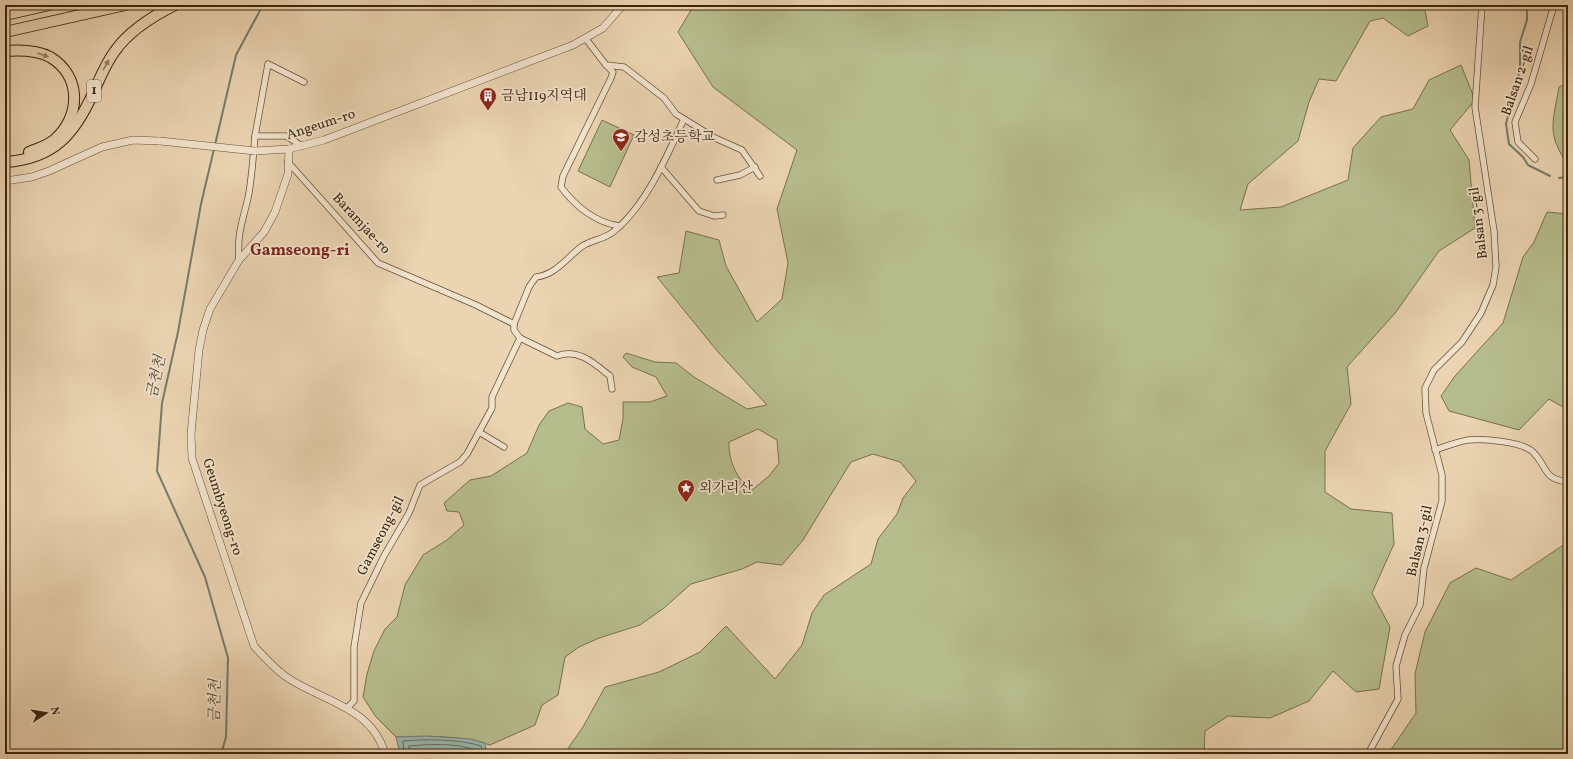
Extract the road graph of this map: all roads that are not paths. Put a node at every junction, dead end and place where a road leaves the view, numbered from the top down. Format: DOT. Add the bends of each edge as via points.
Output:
graph roads {
  1 [pos="49,5"];
  2 [pos="125,5"];
  3 [pos="175,5"];
  4 [pos="623,5"];
  5 [pos="1482,5"];
  6 [pos="1554,5"];
  7 [pos="5,15"];
  8 [pos="5,32"];
  9 [pos="586,39"];
  10 [pos="5,50"];
  11 [pos="606,65"];
  12 [pos="304,82"];
  13 [pos="684,119"];
  14 [pos="255,136"];
  15 [pos="302,146"];
  16 [pos="289,149"];
  17 [pos="5,156"];
  18 [pos="1535,159"];
  19 [pos="5,162"];
  20 [pos="288,162"];
  21 [pos="661,167"];
  22 [pos="755,167"];
  23 [pos="760,176"];
  24 [pos="717,180"];
  25 [pos="5,181"];
  26 [pos="723,215"];
  27 [pos="620,226"];
  28 [pos="239,260"];
  29 [pos="514,324"];
  30 [pos="520,338"];
  31 [pos="612,389"];
  32 [pos="479,432"];
  33 [pos="504,447"];
  34 [pos="1435,450"];
  35 [pos="1568,482"];
  36 [pos="347,708"];
  37 [pos="385,754"];
  38 [pos="1368,754"];
  1 -- 7 [label="highway"];
  2 -- 8 [label="highway"];
  19 -- 3 [label="highway, 1, one-way" via="25,160 57,146 77,123 114,51 128,36"];
  4 -- 9 [label="street, Angeum-ro" via="603,28"];
  5 -- 34 [label="street, Balsan 3-gil" via="1475,107 1494,231 1496,267 1493,285 1481,313 1462,342 1434,370 1425,388 1426,413"];
  6 -- 18 [label="street, Balsan 2-gil" via="1531,84 1515,122 1518,142"];
  9 -- 11 [label="street"];
  9 -- 15 [label="street, Angeum-ro" via="332,137"];
  10 -- 17 [label="highway, one-way" via="33,52 49,57 62,66 73,87 74,100 71,120 54,141 23,154"];
  11 -- 13 [label="street" via="624,67 664,98 676,114"];
  11 -- 27 [label="street" via="613,72 611,78 563,176 561,187 583,210 603,222"];
  12 -- 14 [label="street" via="268,64"];
  13 -- 21 [label="street"];
  13 -- 22 [label="street" via="715,138 742,150"];
  14 -- 15 [label="street" via="286,136"];
  14 -- 28 [label="street" via="248,198 241,220 238,243"];
  15 -- 16 [label="street, Angeum-ro"];
  16 -- 20 [label="street, Geumbyeong-ro"];
  16 -- 25 [label="street, Angeum-ro, bridge" via="255,151 133,140 102,147 32,177"];
  20 -- 28 [label="street, Geumbyeong-ro" via="288,174 275,212 264,232"];
  20 -- 29 [label="street, Baramjae-ro" via="378,264 476,305"];
  21 -- 26 [label="street" via="699,211 714,216"];
  21 -- 27 [label="street" via="634,211"];
  22 -- 23 [label="street"];
  22 -- 24 [label="street" via="740,175"];
  27 -- 29 [label="street" via="603,239 582,246 547,276 536,277 529,287"];
  28 -- 36 [label="street, Geumbyeong-ro" via="210,309 203,330 191,434 192,458 254,646 286,677"];
  29 -- 30 [label="street" via="514,330"];
  30 -- 31 [label="street" via="557,356 570,352 592,361 610,376"];
  30 -- 32 [label="street, Gamseong-gil" via="492,397 492,408"];
  32 -- 33 [label="street"];
  32 -- 36 [label="street, Gamseong-gil" via="468,454 460,462 420,485 409,513 361,603 354,647 354,701"];
  34 -- 35 [label="street" via="1470,440 1517,444 1528,447 1534,453 1549,477 1556,481"];
  34 -- 38 [label="street, Balsan 3-gil" via="1442,475 1442,501 1424,568 1420,605 1406,635 1396,666 1398,699"];
  36 -- 37 [label="street, Geumbyeong-ro" via="378,735"];
}
